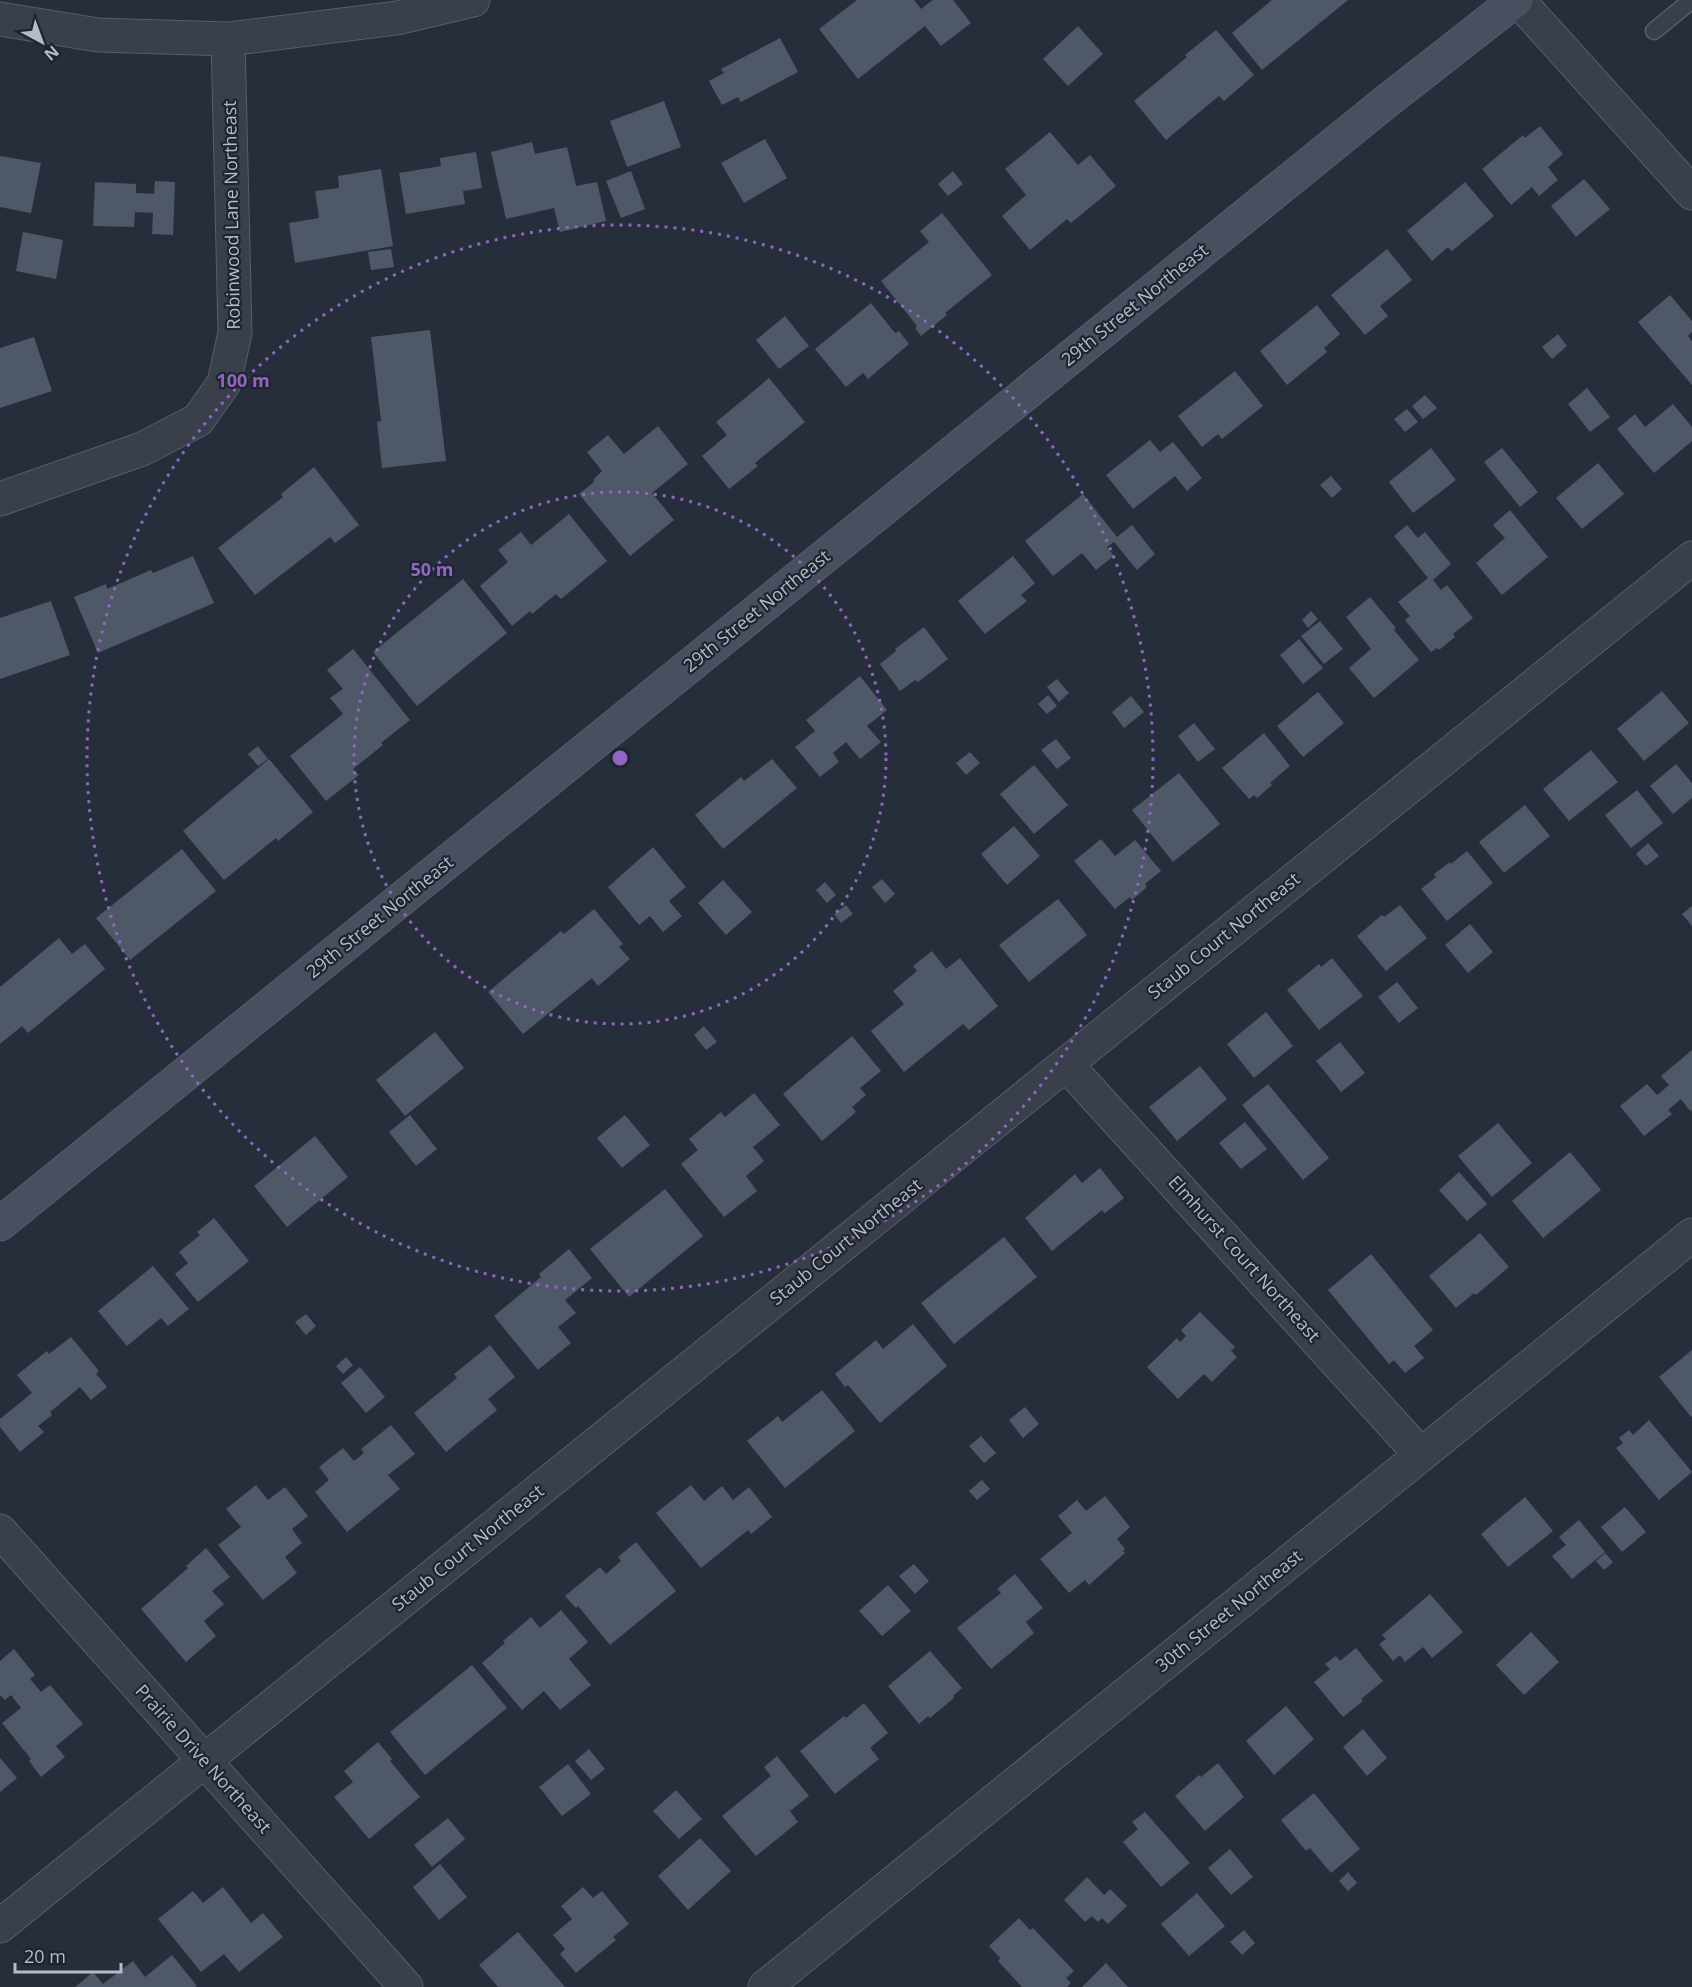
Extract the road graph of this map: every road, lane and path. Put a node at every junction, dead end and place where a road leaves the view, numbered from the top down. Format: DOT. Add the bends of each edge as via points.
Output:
graph roads {
  1 [pos="473,0"];
  2 [pos="1517,0"];
  3 [pos="1692,0"];
  4 [pos="0,19"];
  5 [pos="1654,31"];
  6 [pos="228,39"];
  7 [pos="1692,193"];
  8 [pos="0,499"];
  9 [pos="1692,558"];
  10 [pos="1066,1064"];
  11 [pos="0,1224"];
  12 [pos="1692,1235"];
  13 [pos="1421,1455"];
  14 [pos="0,1531"];
  15 [pos="205,1761"];
  16 [pos="0,1926"];
  17 [pos="406,1987"];
  18 [pos="765,1987"];
  1 -- 6 [label="street" via="397,18"];
  2 -- 7 [label="street"];
  2 -- 11 [label="main road, 29th Street Northeast"];
  3 -- 5 [label="lane"];
  4 -- 6 [label="street" via="98,35"];
  6 -- 8 [label="street, Robinwood Lane Northeast" via="235,333 224,383 198,420 142,449"];
  9 -- 10 [label="street, Staub Court Northeast"];
  10 -- 13 [label="street, Elmhurst Court Northeast"];
  10 -- 15 [label="street, Staub Court Northeast"];
  12 -- 13 [label="street, 30th Street Northeast"];
  13 -- 18 [label="street, 30th Street Northeast"];
  14 -- 15 [label="street, Prairie Drive Northeast"];
  15 -- 16 [label="street, Staub Court Northeast"];
  15 -- 17 [label="street, Prairie Drive Northeast"];
}
